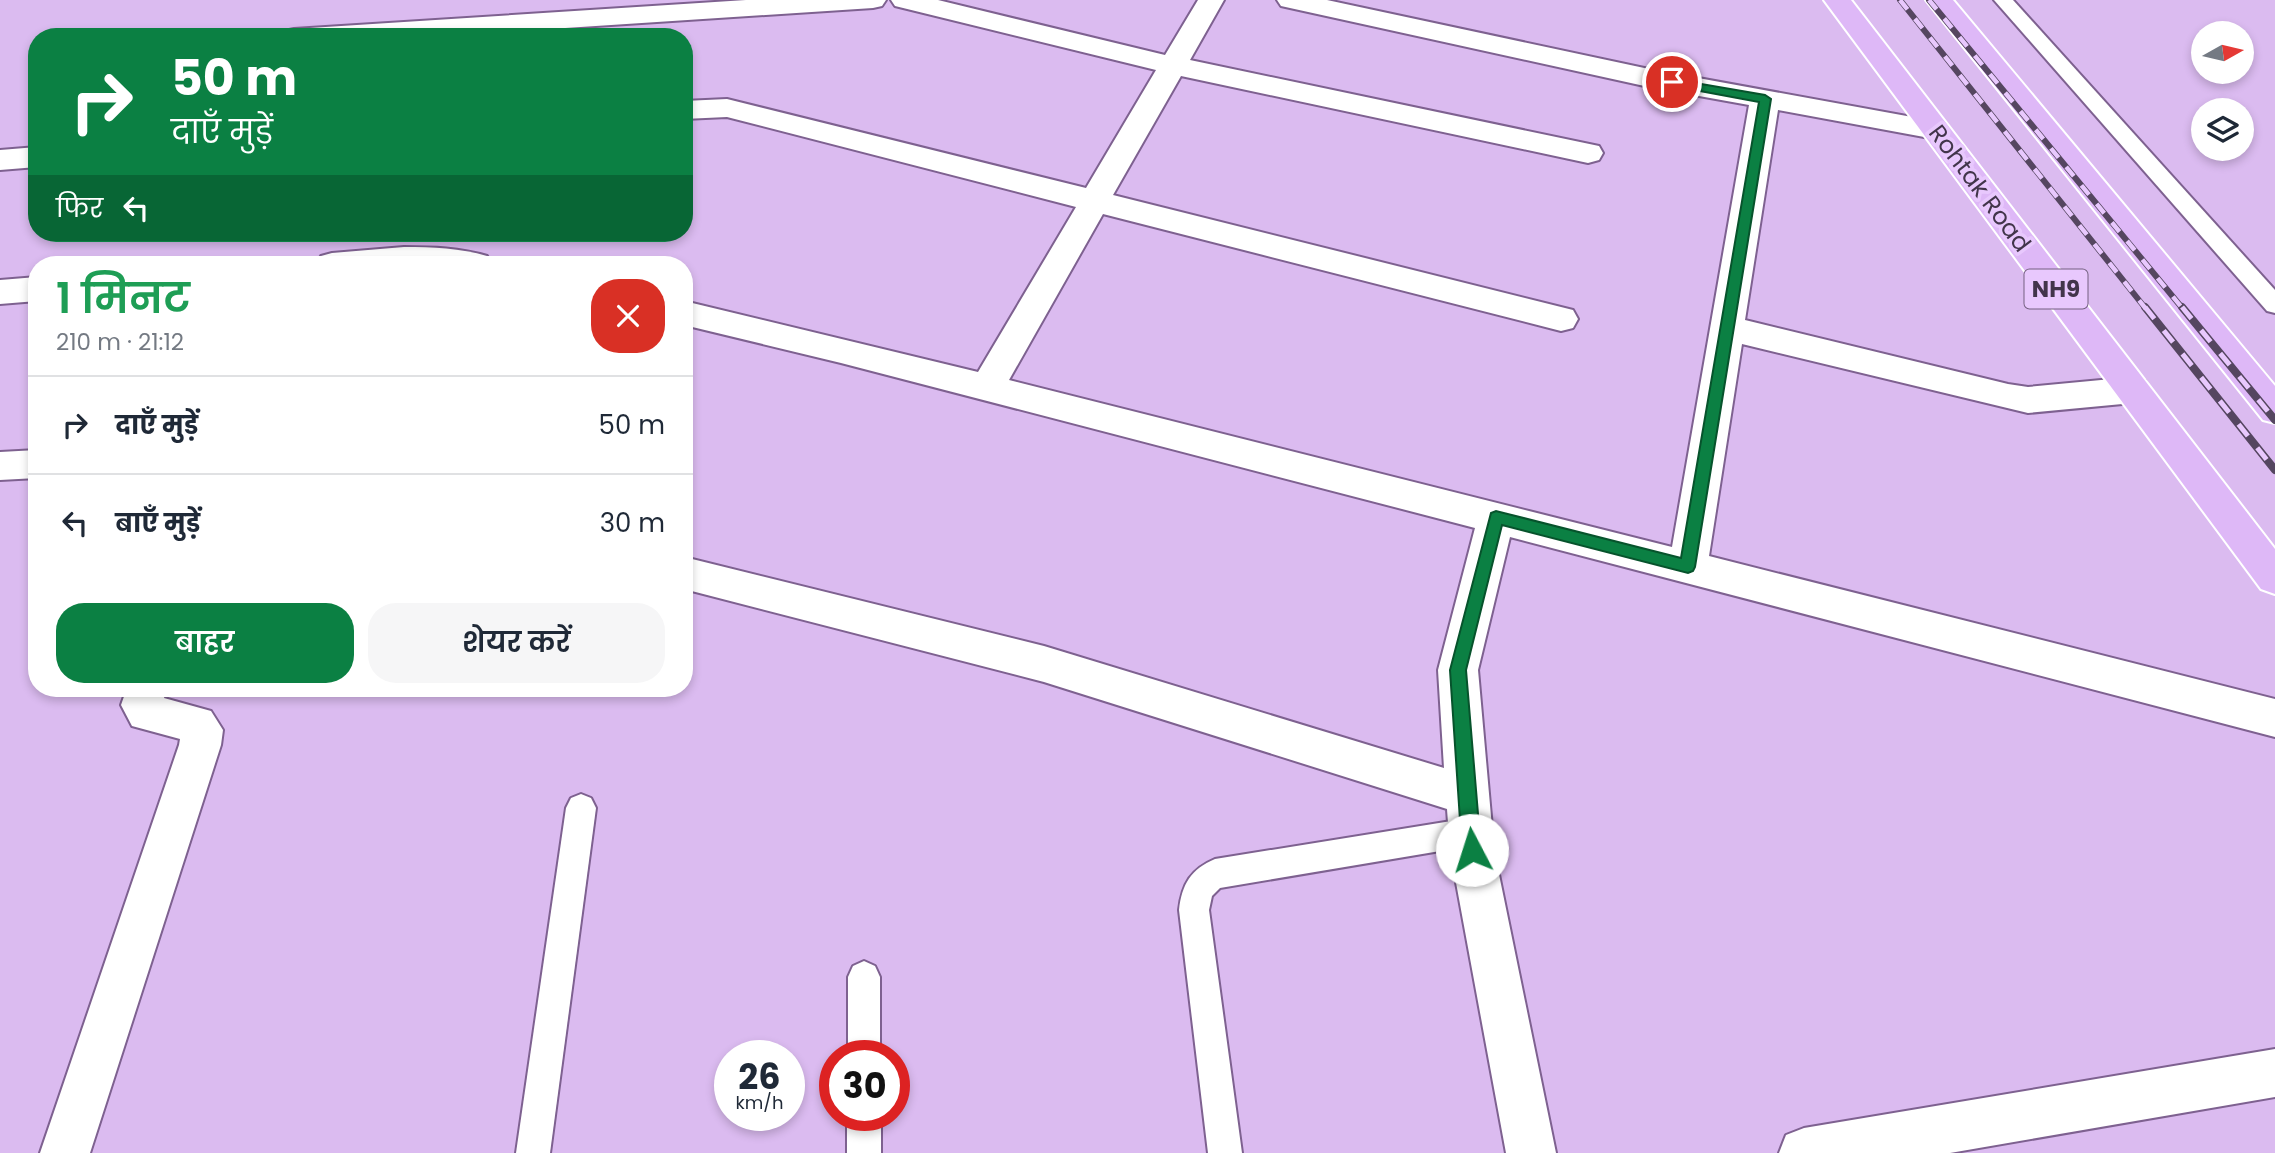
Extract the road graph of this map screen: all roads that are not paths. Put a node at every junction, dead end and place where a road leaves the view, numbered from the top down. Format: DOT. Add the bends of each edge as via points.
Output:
graph roads {
  1 [pos="873,0"];
  2 [pos="904,0"];
  3 [pos="1211,0"];
  4 [pos="1290,0"];
  5 [pos="1837,0"];
  6 [pos="1939,0"];
  7 [pos="2003,0"];
  8 [pos="497,20"];
  9 [pos="401,28"];
  10 [pos="1172,65"];
  11 [pos="1765,99"];
  12 [pos="693,110"];
  13 [pos="1935,130"];
  14 [pos="1588,153"];
  15 [pos="28,158"];
  16 [pos="0,160"];
  17 [pos="1093,201"];
  18 [pos="28,290"];
  19 [pos="0,292"];
  20 [pos="2275,305"];
  21 [pos="693,315"];
  22 [pos="1561,319"];
  23 [pos="1728,328"];
  24 [pos="987,387"];
  25 [pos="2133,390"];
  26 [pos="2275,410"];
  27 [pos="28,465"];
  28 [pos="0,467"];
  29 [pos="1496,518"];
  30 [pos="1688,567"];
  31 [pos="693,574"];
  32 [pos="2275,578"];
  33 [pos="145,697"];
  34 [pos="2275,718"];
  35 [pos="581,808"];
  36 [pos="1469,814"];
  37 [pos="864,977"];
  38 [pos="864,1040"];
  39 [pos="2275,1073"];
  40 [pos="864,1131"];
  41 [pos="65,1153"];
  42 [pos="533,1153"];
  43 [pos="864,1153"];
  44 [pos="1225,1153"];
  45 [pos="1531,1153"];
  46 [pos="1804,1153"];
  1 -- 8 [label="street"];
  2 -- 10 [label="street"];
  3 -- 10 [label="street"];
  4 -- 11 [label="street"];
  5 -- 13 [label="highway, Rohtak Road / NH9"];
  6 -- 26 [label="highway"];
  7 -- 20 [label="lane"];
  8 -- 9 [label="street"];
  10 -- 14 [label="street"];
  10 -- 17 [label="street"];
  11 -- 13 [label="street"];
  11 -- 23 [label="street"];
  12 -- 17 [label="street" via="727,108"];
  13 -- 25 [label="highway, Rohtak Road / NH9"];
  15 -- 16 [label="street"];
  17 -- 22 [label="street"];
  17 -- 24 [label="street"];
  18 -- 19 [label="street"];
  21 -- 24 [label="street"];
  23 -- 25 [label="street" via="2008,397 2028,400"];
  23 -- 30 [label="street"];
  24 -- 29 [label="street"];
  25 -- 32 [label="highway, Rohtak Road / NH9"];
  27 -- 28 [label="street"];
  29 -- 30 [label="street"];
  29 -- 36 [label="street" via="1458,670"];
  30 -- 34 [label="street"];
  31 -- 36 [label="street" via="1044,664"];
  33 -- 41 [label="street" via="146,713 196,724 202,730 200,745"];
  35 -- 42 [label="lane"];
  36 -- 44 [label="lane" via="1202,880 1194,910"];
  36 -- 45 [label="street"];
  37 -- 38 [label="lane"];
  39 -- 46 [label="street"];
  40 -- 43 [label="lane"];
}
